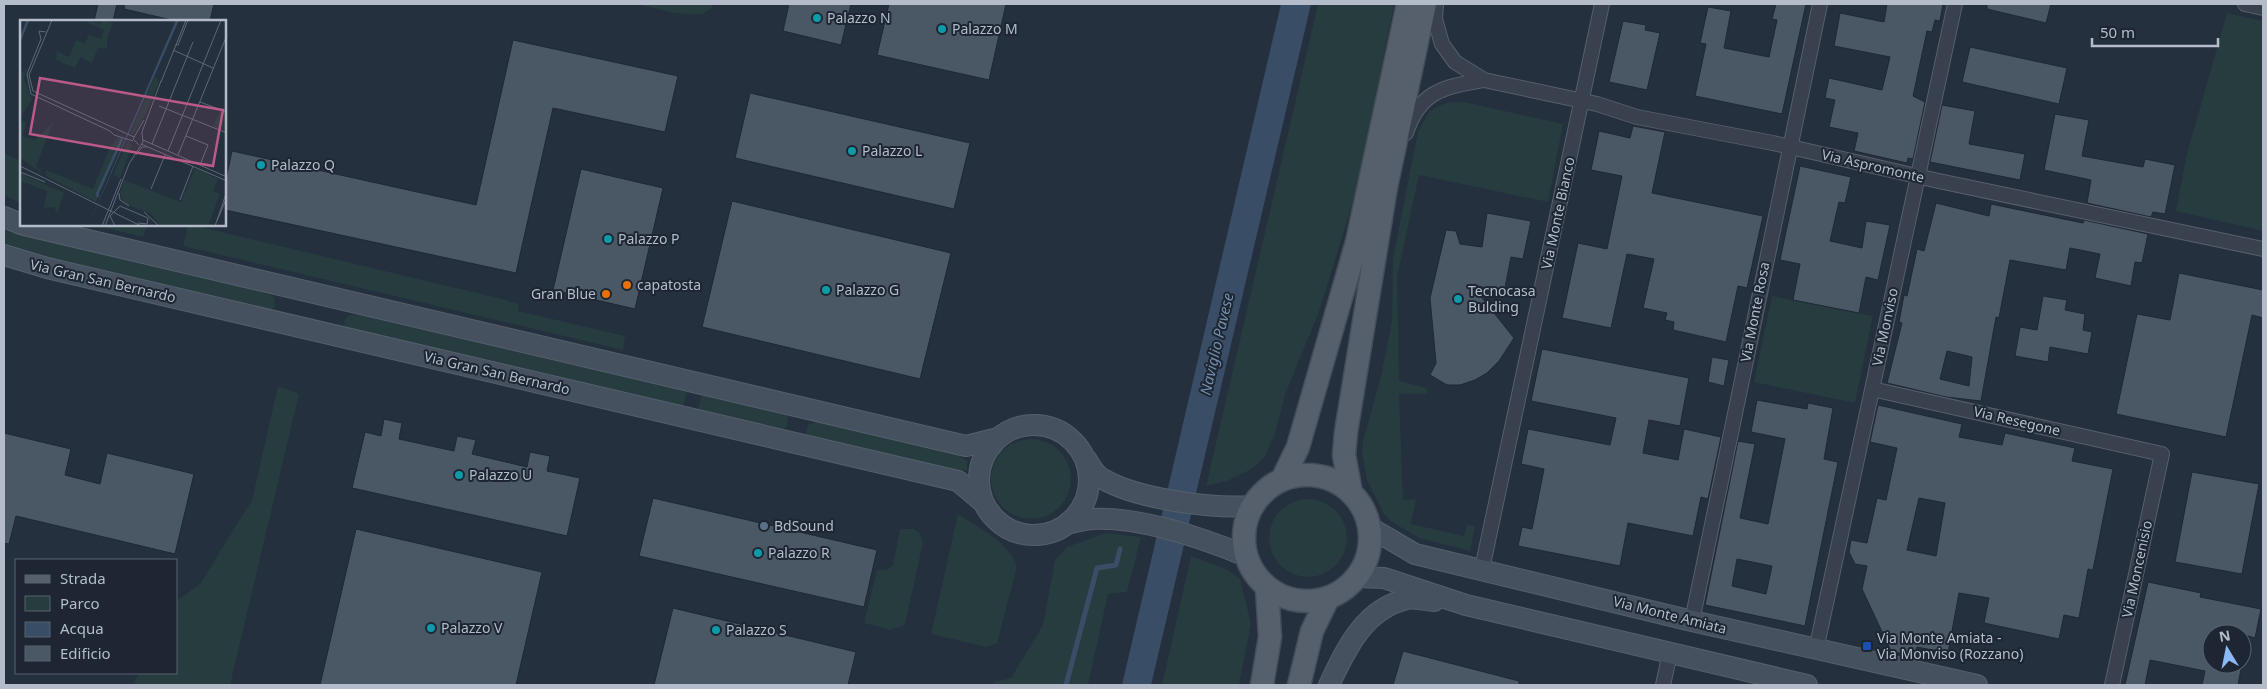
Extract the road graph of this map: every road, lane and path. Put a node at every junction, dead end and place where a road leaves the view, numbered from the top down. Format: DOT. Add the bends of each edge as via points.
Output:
graph roads {
  1 [pos="1408,4"];
  2 [pos="1425,4"];
  3 [pos="1436,4"];
  4 [pos="1602,4"];
  5 [pos="1820,4"];
  6 [pos="1955,4"];
  7 [pos="2245,4"];
  8 [pos="2263,8"];
  9 [pos="1484,80"];
  10 [pos="1581,102"];
  11 [pos="1789,147"];
  12 [pos="1917,176"];
  13 [pos="4,217"];
  14 [pos="20,223"];
  15 [pos="1380,224"];
  16 [pos="31,226"];
  17 [pos="2263,249"];
  18 [pos="4,255"];
  19 [pos="1872,389"];
  20 [pos="998,438"];
  21 [pos="2162,454"];
  22 [pos="1084,456"];
  23 [pos="1282,480"];
  24 [pos="1351,493"];
  25 [pos="984,503"];
  26 [pos="1252,506"];
  27 [pos="1067,524"];
  28 [pos="1369,527"];
  29 [pos="1246,556"];
  30 [pos="1482,570"];
  31 [pos="1357,577"];
  32 [pos="1267,588"];
  33 [pos="1328,598"];
  34 [pos="1466,605"];
  35 [pos="1692,621"];
  36 [pos="1816,650"];
  37 [pos="1670,653"];
  38 [pos="1262,685"];
  39 [pos="1299,685"];
  40 [pos="1329,685"];
  41 [pos="1663,685"];
  42 [pos="1807,685"];
  43 [pos="1977,685"];
  44 [pos="2112,685"];
  1 -- 23 [label="main road" via="1357,242 1298,447"];
  2 -- 15 [label="main road"];
  3 -- 9 [label="street" via="1435,19 1442,44 1455,62"];
  4 -- 10 [label="street, Via Monte Bianco"];
  5 -- 11 [label="street, Via Monte Rosa"];
  6 -- 12 [label="street, Via Monviso"];
  7 -- 8 [label="street"];
  9 -- 10 [label="street, Via Aspromonte"];
  9 -- 15 [label="street" via="1441,89 1430,96 1413,116 1405,135 1393,196"];
  10 -- 11 [label="street, Via Aspromonte" via="1637,117"];
  10 -- 30 [label="street, Via Monte Bianco"];
  11 -- 12 [label="street, Via Aspromonte"];
  11 -- 35 [label="street, Via Monte Rosa"];
  12 -- 17 [label="street, Via Aspromonte"];
  12 -- 19 [label="street, Via Monviso"];
  13 -- 14 [label="main road"];
  15 -- 24 [label="main road" via="1346,432 1344,455"];
  16 -- 20 [label="main road" via="966,446"];
  18 -- 25 [label="main road, Via Gran San Bernardo" via="47,268 958,481"];
  19 -- 21 [label="street, Via Resegone"];
  19 -- 36 [label="street, Via Monviso"];
  20 -- 22 [label="main road" via="1020,427 1045,426 1068,436"];
  20 -- 25 [label="main road" via="980,468"];
  21 -- 44 [label="street, Via Moncenisio"];
  22 -- 26 [label="main road" via="1102,479 1131,491 1213,507"];
  22 -- 27 [label="main road" via="1089,488 1084,504"];
  23 -- 24 [label="main road" via="1319,476 1336,482"];
  23 -- 26 [label="main road" via="1260,495"];
  24 -- 28 [label="main road" via="1363,508"];
  25 -- 27 [label="main road" via="1001,524 1017,532 1043,534"];
  26 -- 29 [label="main road" via="1243,539"];
  27 -- 29 [label="main road" via="1093,519 1123,520 1204,540"];
  28 -- 30 [label="main road, Via Monte Amiata" via="1415,554"];
  28 -- 31 [label="main road" via="1370,545 1366,562"];
  29 -- 32 [label="main road" via="1250,568"];
  30 -- 35 [label="main road, Via Monte Amiata"];
  31 -- 33 [label="main road" via="1344,590"];
  31 -- 34 [label="main road" via="1384,578"];
  32 -- 33 [label="main road" via="1296,601"];
  32 -- 38 [label="main road" via="1270,637"];
  33 -- 39 [label="main road" via="1312,631"];
  34 -- 37 [label="main road"];
  34 -- 40 [label="main road" via="1408,599 1378,611 1349,644"];
  35 -- 36 [label="main road, Via Monte Amiata"];
  36 -- 43 [label="main road, Via Monte Amiata"];
  37 -- 41 [label="street"];
  37 -- 42 [label="main road"];
}
